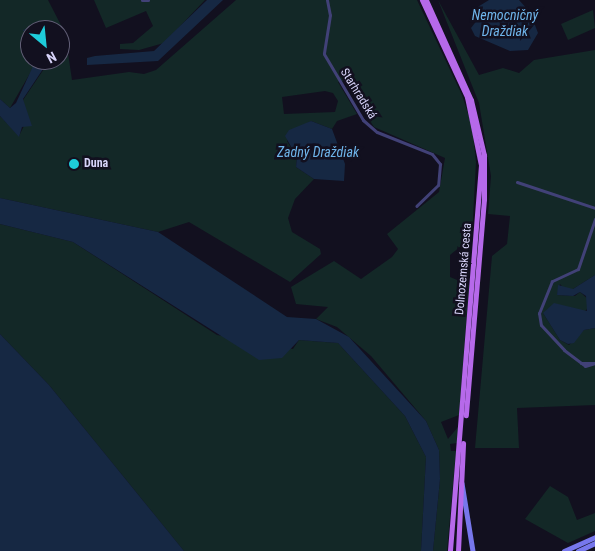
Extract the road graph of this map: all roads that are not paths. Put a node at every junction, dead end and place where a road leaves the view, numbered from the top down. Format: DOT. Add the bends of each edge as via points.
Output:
graph roads {
  1 [pos="142,0"];
  2 [pos="148,0"];
  3 [pos="326,0"];
  4 [pos="422,0"];
  5 [pos="426,0"];
  6 [pos="517,182"];
  7 [pos="416,206"];
  8 [pos="595,208"];
  9 [pos="595,219"];
  10 [pos="595,363"];
  11 [pos="461,479"];
  12 [pos="595,536"];
  13 [pos="595,543"];
  14 [pos="573,550"];
  15 [pos="450,551"];
  16 [pos="458,551"];
  17 [pos="473,551"];
  18 [pos="564,551"];
  1 -- 2 [label="street"];
  3 -- 7 [label="street, Starhradská" via="330,15 324,54 363,120 376,132 432,154 440,164 438,185"];
  4 -- 15 [label="main road, Dolnozemská cesta" via="467,97 481,165"];
  5 -- 11 [label="main road, Dolnozemská cesta" via="470,95 484,160"];
  6 -- 8 [label="street"];
  9 -- 10 [label="street" via="578,269 552,281 539,313 541,326 550,338 588,366"];
  11 -- 16 [label="main road, Dolnozemská cesta"];
  11 -- 17 [label="main road"];
  12 -- 14 [label="main road"];
  13 -- 14 [label="main road"];
  14 -- 18 [label="main road"];
}
